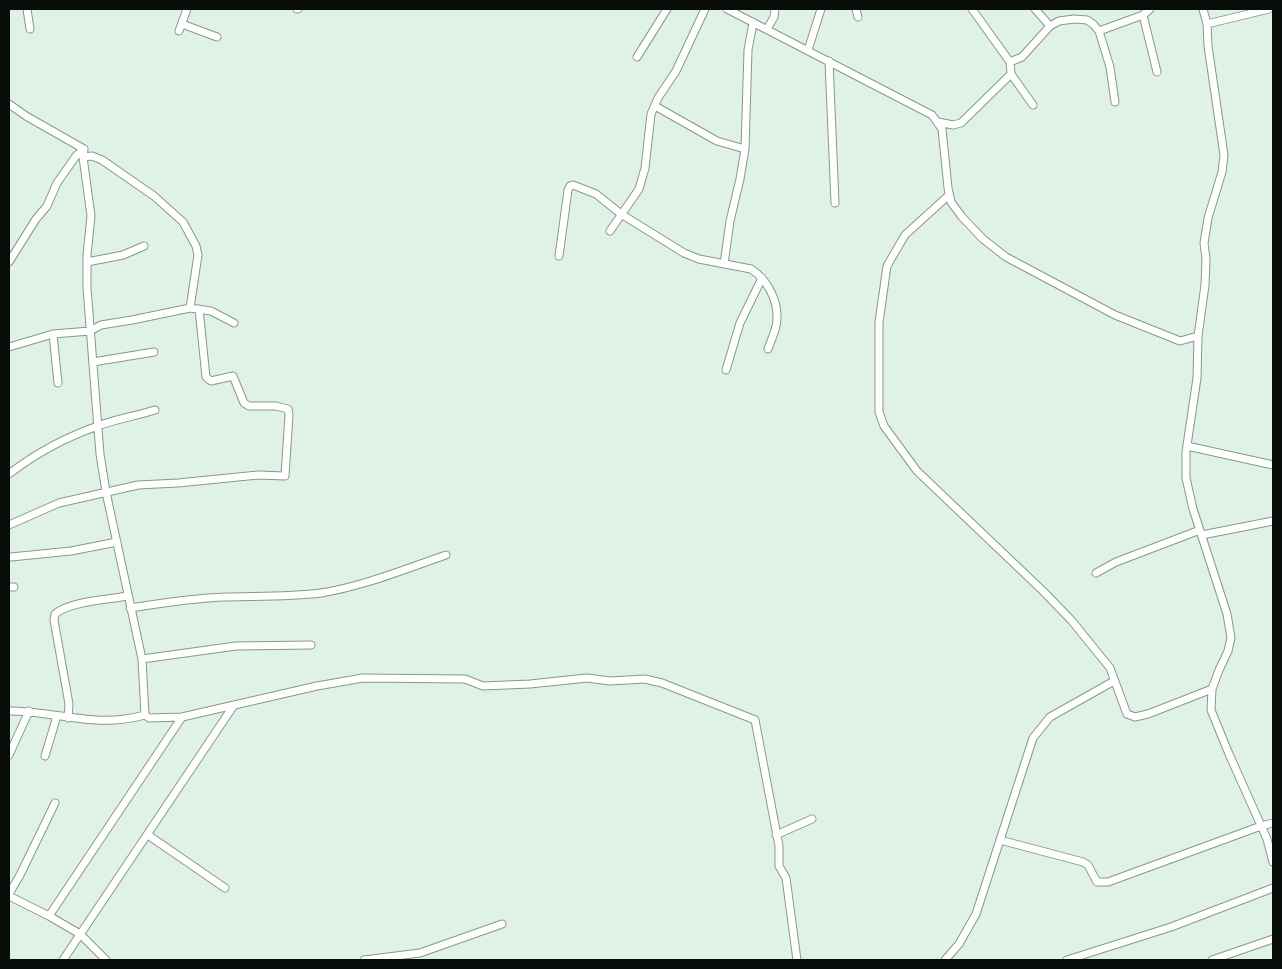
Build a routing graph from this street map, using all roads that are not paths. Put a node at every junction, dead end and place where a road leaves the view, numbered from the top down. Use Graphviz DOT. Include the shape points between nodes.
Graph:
graph roads {
  1 [pos="27,9"];
  2 [pos="187,9"];
  3 [pos="667,9"];
  4 [pos="705,9"];
  5 [pos="727,9"];
  6 [pos="776,9"];
  7 [pos="821,9"];
  8 [pos="856,9"];
  9 [pos="972,9"];
  10 [pos="1034,9"];
  11 [pos="1150,9"];
  12 [pos="1203,9"];
  13 [pos="1272,10"];
  14 [pos="1143,15"];
  15 [pos="858,17"];
  16 [pos="753,23"];
  17 [pos="1207,24"];
  18 [pos="1050,26"];
  19 [pos="30,29"];
  20 [pos="767,29"];
  21 [pos="1099,31"];
  22 [pos="217,38"];
  23 [pos="808,50"];
  24 [pos="637,57"];
  25 [pos="829,61"];
  26 [pos="1010,62"];
  27 [pos="1157,72"];
  28 [pos="1011,74"];
  29 [pos="1115,102"];
  30 [pos="9,104"];
  31 [pos="1032,105"];
  32 [pos="655,106"];
  33 [pos="938,122"];
  34 [pos="84,149"];
  35 [pos="745,149"];
  36 [pos="83,157"];
  37 [pos="949,194"];
  38 [pos="835,203"];
  39 [pos="621,214"];
  40 [pos="610,231"];
  41 [pos="144,246"];
  42 [pos="559,256"];
  43 [pos="9,262"];
  44 [pos="87,262"];
  45 [pos="724,264"];
  46 [pos="762,278"];
  47 [pos="190,308"];
  48 [pos="199,309"];
  49 [pos="234,323"];
  50 [pos="90,331"];
  51 [pos="53,334"];
  52 [pos="1198,336"];
  53 [pos="9,347"];
  54 [pos="768,349"];
  55 [pos="154,352"];
  56 [pos="93,362"];
  57 [pos="726,370"];
  58 [pos="58,383"];
  59 [pos="155,410"];
  60 [pos="98,426"];
  61 [pos="1187,446"];
  62 [pos="1273,465"];
  63 [pos="9,474"];
  64 [pos="106,492"];
  65 [pos="1273,521"];
  66 [pos="9,525"];
  67 [pos="1201,532"];
  68 [pos="117,542"];
  69 [pos="446,555"];
  70 [pos="11,557"];
  71 [pos="1096,573"];
  72 [pos="127,596"];
  73 [pos="130,608"];
  74 [pos="311,645"];
  75 [pos="142,659"];
  76 [pos="1114,681"];
  77 [pos="1212,689"];
  78 [pos="234,705"];
  79 [pos="9,711"];
  80 [pos="29,711"];
  81 [pos="145,715"];
  82 [pos="57,716"];
  83 [pos="182,717"];
  84 [pos="68,718"];
  85 [pos="9,755"];
  86 [pos="45,756"];
  87 [pos="55,803"];
  88 [pos="812,819"];
  89 [pos="1273,823"];
  90 [pos="1261,826"];
  91 [pos="776,834"];
  92 [pos="148,835"];
  93 [pos="1000,840"];
  94 [pos="1273,862"];
  95 [pos="225,888"];
  96 [pos="1273,888"];
  97 [pos="9,895"];
  98 [pos="49,916"];
  99 [pos="502,924"];
  100 [pos="80,934"];
  101 [pos="1273,939"];
  102 [pos="63,960"];
  103 [pos="106,960"];
  104 [pos="364,960"];
  105 [pos="798,960"];
  106 [pos="945,960"];
  107 [pos="1067,960"];
  108 [pos="1212,960"];
  1 -- 19 [label="street"];
  2 -- 22 [label="street" via="180,28"];
  3 -- 24 [label="street"];
  4 -- 32 [label="street" via="676,71"];
  5 -- 16 [label="street"];
  6 -- 20 [label="street"];
  7 -- 23 [label="street"];
  8 -- 15 [label="street"];
  9 -- 26 [label="street"];
  10 -- 18 [label="street"];
  11 -- 14 [label="street"];
  12 -- 17 [label="street"];
  13 -- 17 [label="street"];
  14 -- 21 [label="street"];
  14 -- 27 [label="street"];
  16 -- 20 [label="street"];
  16 -- 35 [label="street" via="748,50"];
  17 -- 52 [label="street" via="1224,155 1204,243 1205,285"];
  18 -- 21 [label="street" via="1059,21 1087,20"];
  18 -- 26 [label="street" via="1022,57"];
  20 -- 23 [label="street"];
  21 -- 29 [label="street" via="1110,66"];
  23 -- 25 [label="street"];
  25 -- 33 [label="street" via="932,115"];
  25 -- 38 [label="street"];
  26 -- 28 [label="street"];
  28 -- 31 [label="street"];
  28 -- 33 [label="street" via="961,123"];
  30 -- 34 [label="street"];
  32 -- 35 [label="street" via="717,140"];
  32 -- 39 [label="street" via="648,127 642,179"];
  33 -- 37 [label="street" via="943,136"];
  34 -- 36 [label="street"];
  34 -- 43 [label="street" via="57,183 47,206"];
  35 -- 45 [label="street"];
  36 -- 44 [label="street" via="91,216"];
  36 -- 47 [label="street" via="102,160 154,196 183,222 198,255"];
  37 -- 52 [label="street" via="962,217 1006,257 1115,315 1156,332 1180,341"];
  37 -- 76 [label="street" via="905,235 887,266 879,322 879,412 884,426 917,471 1072,621 1106,662"];
  39 -- 40 [label="street"];
  39 -- 42 [label="street" via="596,194 573,184 570,186"];
  39 -- 45 [label="street" via="684,253"];
  41 -- 44 [label="street" via="123,255"];
  44 -- 50 [label="street"];
  45 -- 46 [label="street" via="751,269"];
  46 -- 54 [label="street" via="774,298 778,319"];
  46 -- 57 [label="street" via="740,323"];
  47 -- 48 [label="street"];
  47 -- 50 [label="street" via="100,324"];
  48 -- 49 [label="street" via="211,311"];
  48 -- 64 [label="street" via="206,377 211,381 233,376 244,402 249,406 288,409 285,476 258,475 151,484"];
  50 -- 51 [label="street"];
  50 -- 56 [label="street"];
  51 -- 53 [label="street"];
  51 -- 58 [label="street"];
  52 -- 61 [label="street" via="1197,378"];
  55 -- 56 [label="street"];
  56 -- 60 [label="street"];
  59 -- 60 [label="street"];
  60 -- 63 [label="street" via="45,450"];
  60 -- 64 [label="street"];
  61 -- 62 [label="street"];
  61 -- 67 [label="street" via="1186,478"];
  64 -- 66 [label="street" via="59,503"];
  64 -- 68 [label="street"];
  65 -- 67 [label="street"];
  67 -- 71 [label="street" via="1116,562"];
  67 -- 77 [label="street" via="1227,614 1231,638"];
  68 -- 70 [label="street"];
  68 -- 72 [label="street"];
  69 -- 73 [label="street" via="352,586 320,593 188,599"];
  72 -- 73 [label="street"];
  72 -- 84 [label="street" via="76,605 55,614 69,704"];
  73 -- 75 [label="street"];
  74 -- 75 [label="street" via="236,646"];
  75 -- 81 [label="street"];
  76 -- 77 [label="street" via="1127,714 1135,717"];
  76 -- 93 [label="street" via="1050,717 1040,727 1033,738"];
  77 -- 90 [label="street" via="1211,710"];
  78 -- 83 [label="street"];
  78 -- 91 [label="street" via="362,678 465,679 483,686 587,678 610,682 645,679 662,683 755,720"];
  78 -- 92 [label="street"];
  79 -- 80 [label="street"];
  80 -- 82 [label="street"];
  80 -- 85 [label="street"];
  81 -- 83 [label="street" via="148,718"];
  81 -- 84 [label="street" via="111,721"];
  82 -- 84 [label="street"];
  82 -- 86 [label="street"];
  83 -- 98 [label="street"];
  87 -- 97 [label="street"];
  88 -- 91 [label="street"];
  89 -- 90 [label="street"];
  90 -- 93 [label="street" via="1108,882 1097,882 1083,862"];
  90 -- 94 [label="street"];
  91 -- 105 [label="street" via="779,866 786,878"];
  92 -- 95 [label="street"];
  92 -- 100 [label="street"];
  93 -- 106 [label="street" via="976,914 959,944"];
  96 -- 107 [label="street" via="1171,927"];
  97 -- 98 [label="street"];
  98 -- 100 [label="street"];
  99 -- 104 [label="street" via="420,953"];
  100 -- 102 [label="street"];
  100 -- 103 [label="street"];
  101 -- 108 [label="street"];
}
